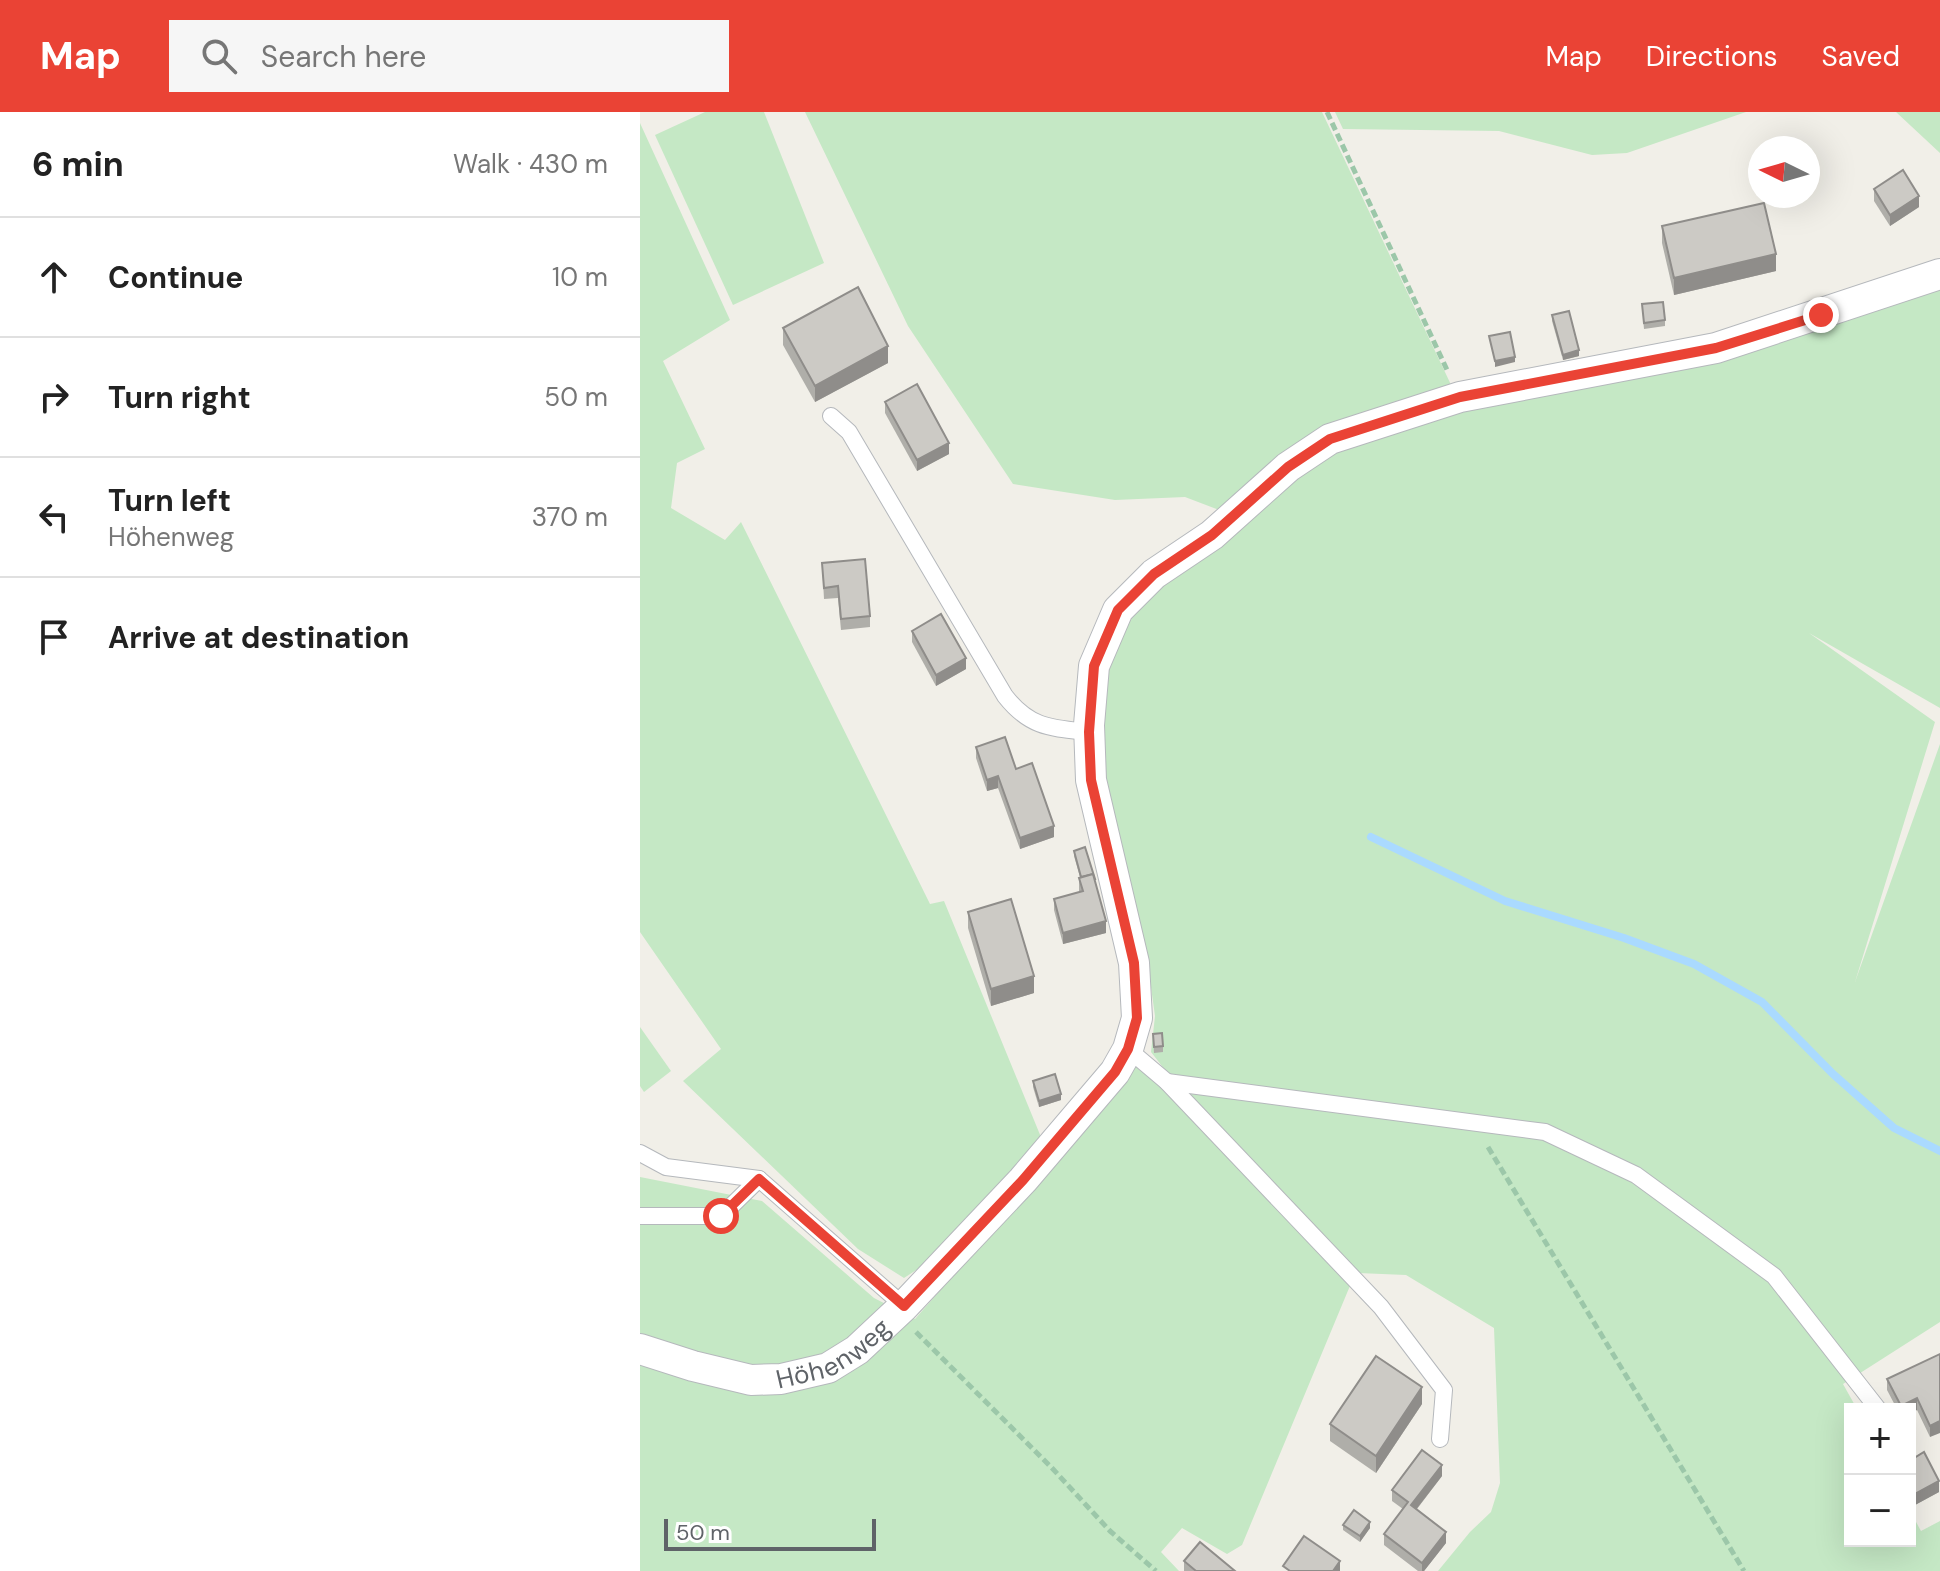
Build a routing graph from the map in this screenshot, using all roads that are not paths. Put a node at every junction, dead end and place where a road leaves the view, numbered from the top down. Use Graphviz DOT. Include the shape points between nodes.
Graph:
graph roads {
  1 [pos="1940,274"];
  2 [pos="831,416"];
  3 [pos="1089,732"];
  4 [pos="1128,1049"];
  5 [pos="1167,1082"];
  6 [pos="640,1153"];
  7 [pos="759,1179"];
  8 [pos="640,1216"];
  9 [pos="900,1310"];
  10 [pos="640,1349"];
  11 [pos="1873,1403"];
  12 [pos="1440,1439"];
  1 -- 3 [label="street, Höhenweg" via="1716,348 1460,397 1330,439 1288,467 1212,535 1154,574 1118,610 1094,666"];
  2 -- 3 [label="lane" via="849,432 1018,712 1054,728"];
  3 -- 4 [label="street, Höhenweg" via="1091,780 1134,963 1137,1018"];
  4 -- 5 [label="lane"];
  4 -- 9 [label="street, Höhenweg" via="1115,1072 1023,1180"];
  5 -- 11 [label="lane" via="1545,1132 1636,1175 1774,1276"];
  5 -- 12 [label="lane" via="1381,1307 1444,1390"];
  6 -- 7 [label="lane" via="666,1167"];
  7 -- 8 [label="lane" via="721,1216"];
  7 -- 9 [label="lane"];
  9 -- 10 [label="street, Höhenweg" via="857,1350 828,1368 781,1379 751,1380"];
}
